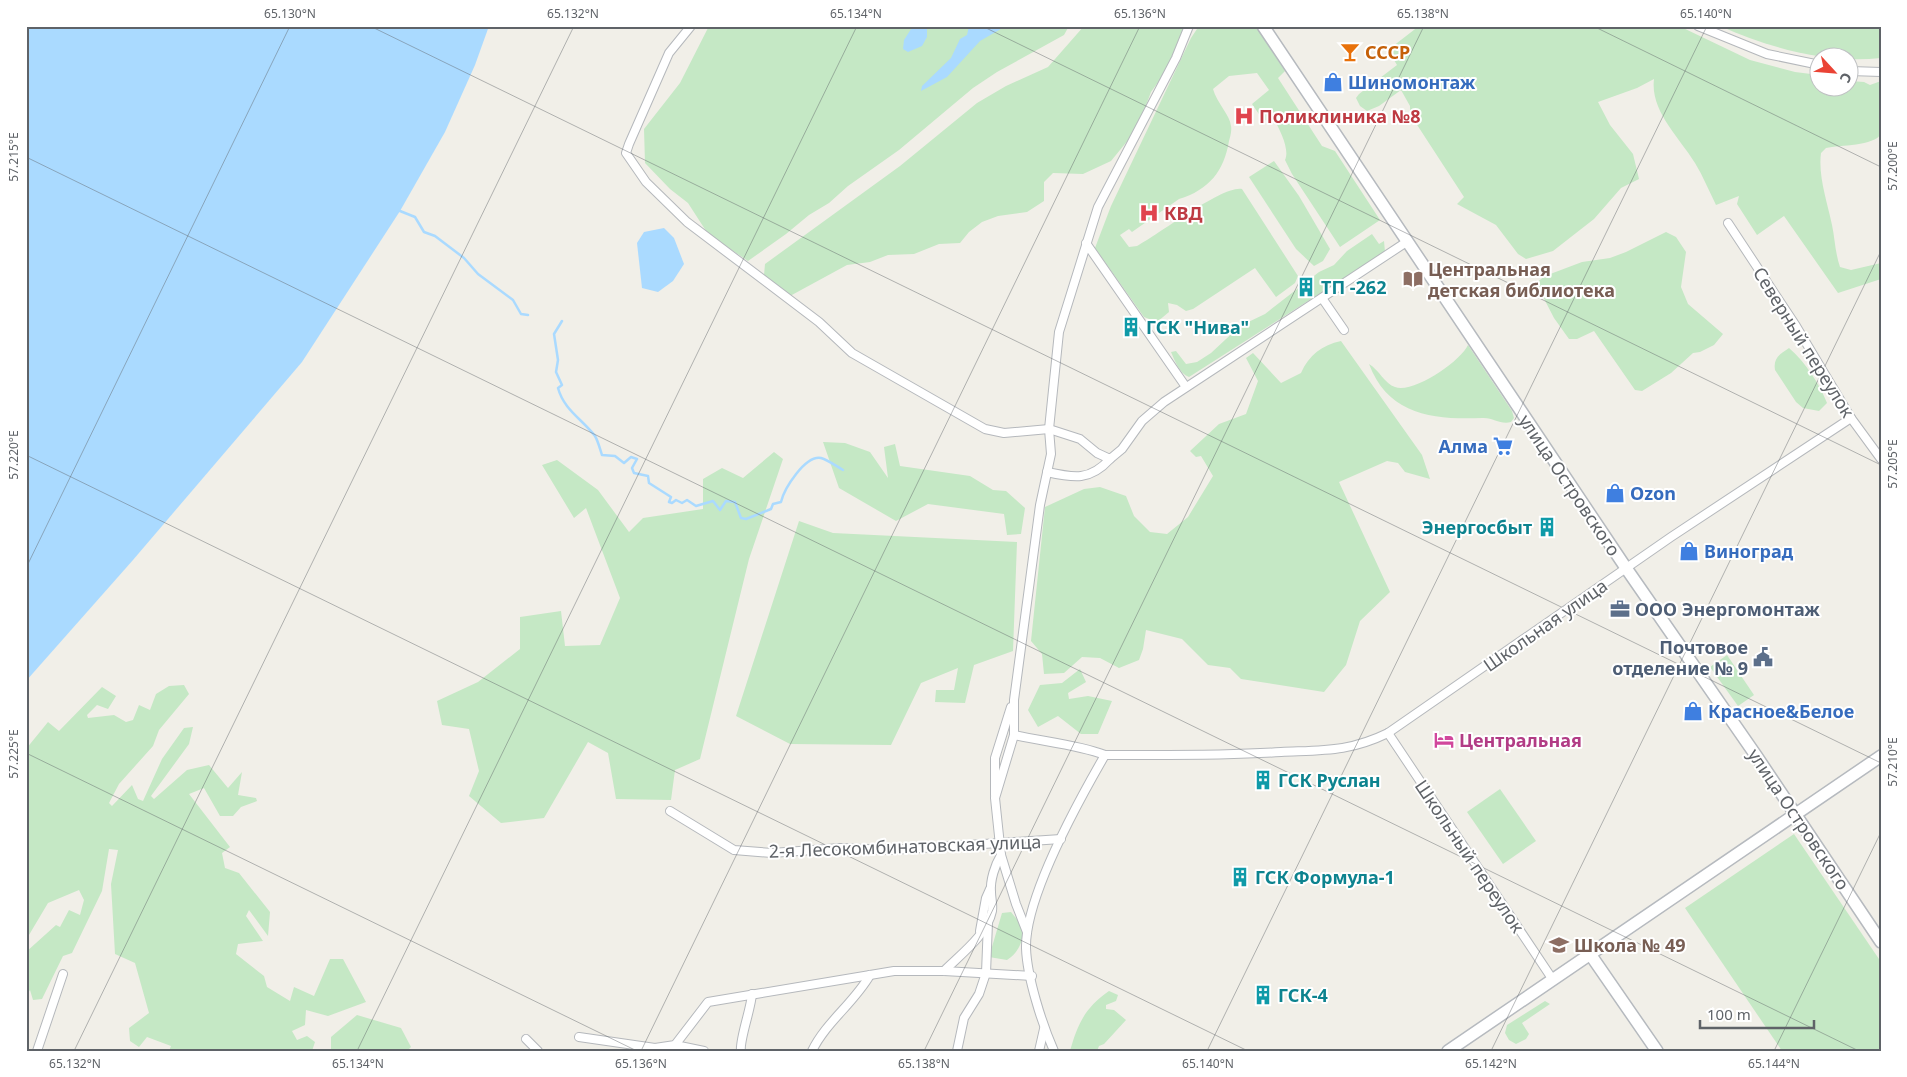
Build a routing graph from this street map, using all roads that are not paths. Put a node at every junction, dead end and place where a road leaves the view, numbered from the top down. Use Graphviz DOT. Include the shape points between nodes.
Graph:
graph roads {
  1 [pos="691,26"];
  2 [pos="1189,26"];
  3 [pos="1263,26"];
  4 [pos="1698,26"];
  5 [pos="1810,63"];
  6 [pos="1860,71"];
  7 [pos="1881,72"];
  8 [pos="1728,224"];
  9 [pos="1408,241"];
  10 [pos="1086,243"];
  11 [pos="1322,298"];
  12 [pos="1344,330"];
  13 [pos="1186,387"];
  14 [pos="1851,418"];
  15 [pos="1049,429"];
  16 [pos="1110,459"];
  17 [pos="1881,459"];
  18 [pos="1047,472"];
  19 [pos="1626,568"];
  20 [pos="1014,700"];
  21 [pos="1388,733"];
  22 [pos="1014,735"];
  23 [pos="1105,755"];
  24 [pos="1881,756"];
  25 [pos="995,798"];
  26 [pos="670,811"];
  27 [pos="1796,814"];
  28 [pos="1061,839"];
  29 [pos="998,842"];
  30 [pos="1001,855"];
  31 [pos="990,889"];
  32 [pos="988,922"];
  33 [pos="1027,932"];
  34 [pos="980,933"];
  35 [pos="1881,942"];
  36 [pos="1590,954"];
  37 [pos="944,971"];
  38 [pos="986,973"];
  39 [pos="63,974"];
  40 [pos="870,975"];
  41 [pos="1032,976"];
  42 [pos="1553,980"];
  43 [pos="752,994"];
  44 [pos="1044,1029"];
  45 [pos="579,1037"];
  46 [pos="526,1039"];
  47 [pos="675,1045"];
  48 [pos="37,1051"];
  49 [pos="538,1051"];
  50 [pos="704,1051"];
  51 [pos="742,1051"];
  52 [pos="812,1051"];
  53 [pos="957,1051"];
  54 [pos="1039,1051"];
  55 [pos="1054,1051"];
  56 [pos="1448,1051"];
  57 [pos="1656,1051"];
  1 -- 15 [label="street" via="669,53 626,153 646,182 687,222 819,322 852,353 985,429 1004,433"];
  2 -- 10 [label="street" via="1176,58 1098,207"];
  3 -- 9 [label="main road, улица Островского"];
  4 -- 5 [label="street" via="1767,54"];
  6 -- 7 [label="street"];
  8 -- 14 [label="street, Северный переулок" via="1796,326"];
  9 -- 11 [label="street"];
  9 -- 19 [label="main road, улица Островского"];
  10 -- 13 [label="street"];
  10 -- 15 [label="street" via="1059,332"];
  11 -- 12 [label="street"];
  11 -- 13 [label="street"];
  13 -- 16 [label="street" via="1142,421 1122,449"];
  14 -- 17 [label="street, Северный переулок"];
  14 -- 19 [label="street, Школьная улица"];
  15 -- 16 [label="street" via="1075,437"];
  15 -- 18 [label="street" via="1051,454"];
  16 -- 18 [label="street" via="1087,476 1074,478"];
  18 -- 20 [label="street"];
  19 -- 21 [label="street, Школьная улица"];
  19 -- 27 [label="main road, улица Островского"];
  20 -- 22 [label="street"];
  20 -- 25 [label="street" via="995,758"];
  21 -- 23 [label="street, Школьная улица" via="1367,744 1343,750"];
  21 -- 42 [label="street, Школьный переулок"];
  22 -- 23 [label="street, Школьная улица" via="1049,744 1083,747"];
  22 -- 25 [label="street"];
  23 -- 28 [label="street"];
  24 -- 27 [label="main road"];
  25 -- 29 [label="street"];
  26 -- 29 [label="street, 2-я Лесокомбинатовская улица" via="734,850 772,853 840,848 891,850"];
  27 -- 35 [label="main road, улица Островского"];
  27 -- 36 [label="main road"];
  28 -- 29 [label="street, 2-я Лесокомбинатовская улица"];
  28 -- 33 [label="street" via="1039,890"];
  29 -- 30 [label="street"];
  30 -- 31 [label="street"];
  30 -- 33 [label="street"];
  31 -- 32 [label="street" via="992,909"];
  31 -- 34 [label="street"];
  32 -- 34 [label="street"];
  32 -- 38 [label="street"];
  33 -- 41 [label="street" via="1026,949"];
  34 -- 37 [label="street"];
  36 -- 42 [label="main road"];
  36 -- 57 [label="main road"];
  37 -- 38 [label="street"];
  37 -- 40 [label="street" via="894,971"];
  38 -- 41 [label="street"];
  38 -- 53 [label="street" via="979,994 964,1018"];
  39 -- 48 [label="street"];
  40 -- 43 [label="street"];
  40 -- 52 [label="street"];
  41 -- 44 [label="street"];
  42 -- 56 [label="main road"];
  43 -- 47 [label="street" via="708,1002"];
  43 -- 51 [label="street" via="740,1045"];
  44 -- 54 [label="street"];
  44 -- 55 [label="street"];
  45 -- 47 [label="street" via="654,1048"];
  46 -- 49 [label="street"];
  47 -- 50 [label="street"];
}
